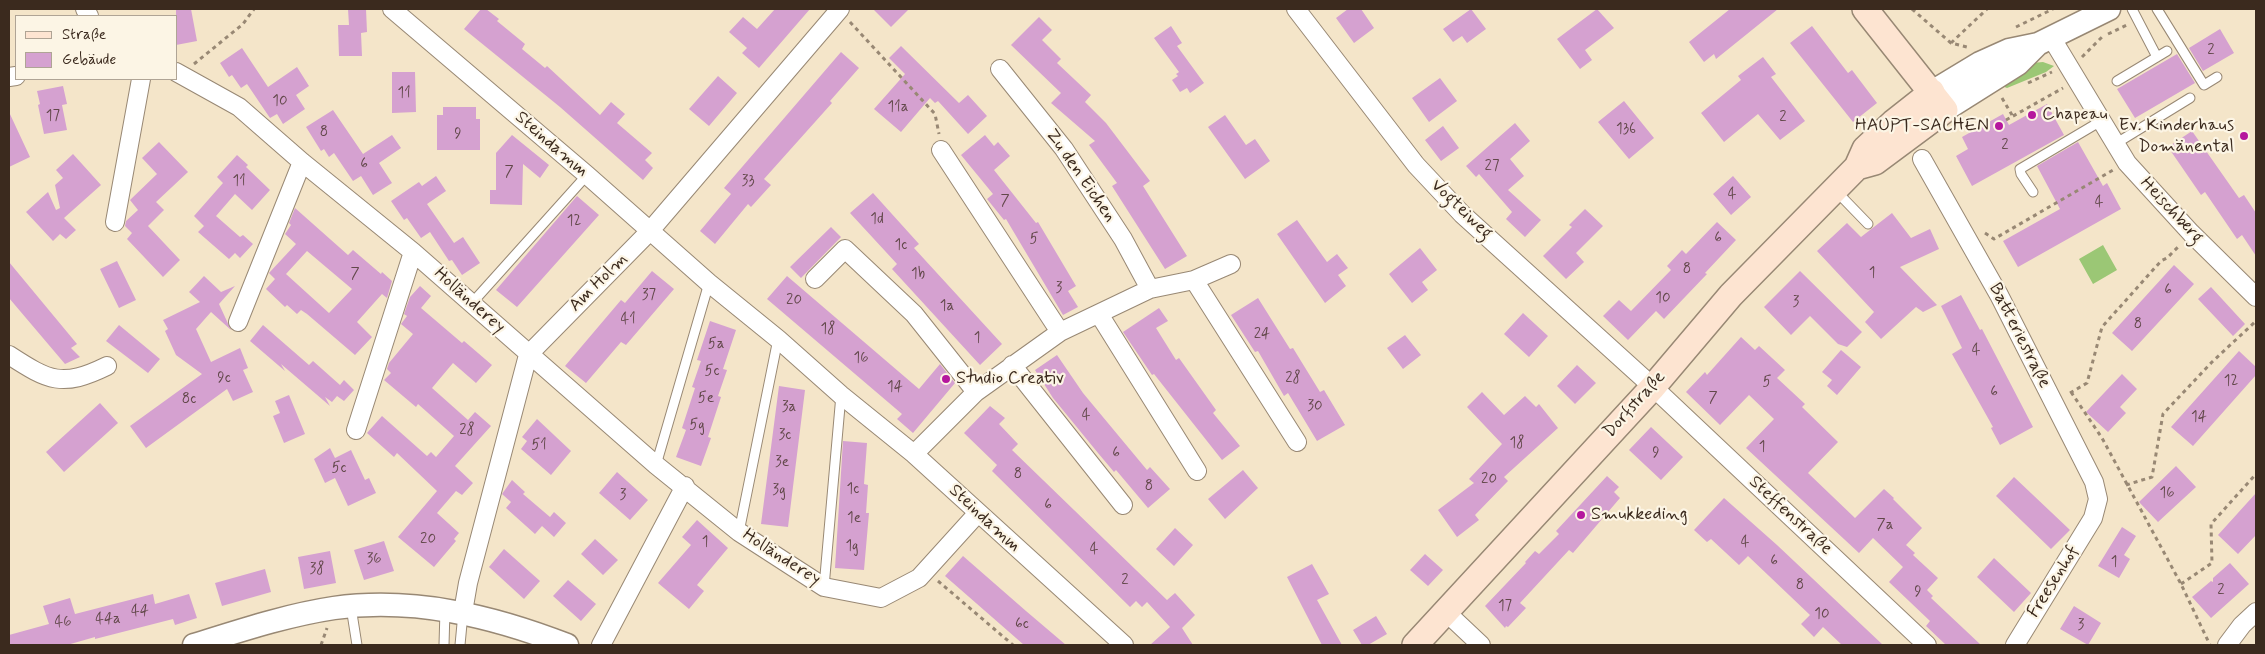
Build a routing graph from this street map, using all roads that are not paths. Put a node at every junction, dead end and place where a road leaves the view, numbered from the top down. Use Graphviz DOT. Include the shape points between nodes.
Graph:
graph roads {
  1 [pos="392,9"];
  2 [pos="840,9"];
  3 [pos="1296,9"];
  4 [pos="1865,9"];
  5 [pos="2109,9"];
  6 [pos="2132,9"];
  7 [pos="2158,9"];
  8 [pos="2087,14"];
  9 [pos="2045,41"];
  10 [pos="2167,51"];
  11 [pos="2157,57"];
  12 [pos="1000,69"];
  13 [pos="179,73"];
  14 [pos="2218,77"];
  15 [pos="141,80"];
  16 [pos="2117,81"];
  17 [pos="2190,98"];
  18 [pos="1939,101"];
  19 [pos="2101,121"];
  20 [pos="2114,144"];
  21 [pos="941,150"];
  22 [pos="1922,158"];
  23 [pos="302,162"];
  24 [pos="587,175"];
  25 [pos="1834,189"];
  26 [pos="2033,192"];
  27 [pos="115,222"];
  28 [pos="1868,224"];
  29 [pos="649,232"];
  30 [pos="413,252"];
  31 [pos="1231,264"];
  32 [pos="815,279"];
  33 [pos="1194,280"];
  34 [pos="709,283"];
  35 [pos="1150,289"];
  36 [pos="2256,297"];
  37 [pos="472,303"];
  38 [pos="1099,314"];
  39 [pos="238,322"];
  40 [pos="1060,332"];
  41 [pos="778,339"];
  42 [pos="528,354"];
  43 [pos="9,355"];
  44 [pos="1012,365"];
  45 [pos="107,366"];
  46 [pos="1653,387"];
  47 [pos="976,392"];
  48 [pos="841,396"];
  49 [pos="356,430"];
  50 [pos="1297,442"];
  51 [pos="914,454"];
  52 [pos="656,465"];
  53 [pos="1197,471"];
  54 [pos="685,486"];
  55 [pos="1123,505"];
  56 [pos="977,514"];
  57 [pos="2093,518"];
  58 [pos="739,532"];
  59 [pos="824,587"];
  60 [pos="351,607"];
  61 [pos="454,611"];
  62 [pos="1446,612"];
  63 [pos="2256,612"];
  64 [pos="194,645"];
  65 [pos="357,645"];
  66 [pos="444,645"];
  67 [pos="460,645"];
  68 [pos="567,645"];
  69 [pos="602,645"];
  70 [pos="1124,645"];
  71 [pos="1415,645"];
  72 [pos="1481,645"];
  73 [pos="1927,645"];
  74 [pos="2015,645"];
  75 [pos="2227,645"];
  1 -- 24 [label="street, Steindamm"];
  2 -- 29 [label="street, Am Holm"];
  3 -- 46 [label="street, Vogteiweg" via="1416,166 1462,214"];
  4 -- 18 [label="main road"];
  5 -- 8 [label="street"];
  6 -- 11 [label="lane"];
  7 -- 14 [label="lane" via="2204,85"];
  8 -- 9 [label="street"];
  9 -- 18 [label="street" via="2009,50 1958,74"];
  9 -- 19 [label="street, Heischberg"];
  10 -- 11 [label="lane"];
  11 -- 16 [label="lane"];
  12 -- 35 [label="street, Zu den Eichen" via="1064,149 1124,238"];
  13 -- 23 [label="street, Holländerey" via="239,107"];
  15 -- 27 [label="street"];
  17 -- 20 [label="lane"];
  18 -- 25 [label="main road, Dorfstraße" via="1894,122 1865,149 1858,167"];
  19 -- 20 [label="street, Heischberg"];
  19 -- 26 [label="lane" via="2020,170"];
  20 -- 36 [label="street, Heischberg" via="2149,189"];
  21 -- 40 [label="street"];
  22 -- 57 [label="street, Batteriestraße" via="1999,295 2094,482 2098,500"];
  23 -- 30 [label="street, Holländerey"];
  23 -- 39 [label="street"];
  24 -- 29 [label="street, Steindamm"];
  24 -- 37 [label="lane"];
  25 -- 28 [label="lane"];
  25 -- 46 [label="main road, Dorfstraße" via="1731,295"];
  29 -- 34 [label="street, Steindamm"];
  29 -- 42 [label="street, Am Holm"];
  30 -- 37 [label="street, Holländerey"];
  30 -- 49 [label="street, Holländerey"];
  31 -- 33 [label="street"];
  32 -- 47 [label="street" via="845,249 914,314"];
  33 -- 35 [label="street"];
  33 -- 50 [label="street"];
  34 -- 41 [label="street, Steindamm"];
  34 -- 52 [label="lane"];
  35 -- 38 [label="street"];
  37 -- 42 [label="street, Holländerey"];
  38 -- 40 [label="street"];
  38 -- 53 [label="street"];
  40 -- 44 [label="street"];
  41 -- 48 [label="street, Steindamm"];
  41 -- 58 [label="lane"];
  42 -- 52 [label="street, Holländerey"];
  42 -- 61 [label="street" via="468,582"];
  43 -- 45 [label="street" via="33,371 62,380 86,376"];
  44 -- 47 [label="street"];
  44 -- 55 [label="street"];
  46 -- 62 [label="main road, Dorfstraße"];
  46 -- 73 [label="street, Steffenstraße"];
  47 -- 51 [label="street"];
  48 -- 51 [label="street, Steindamm"];
  48 -- 59 [label="lane"];
  51 -- 56 [label="street, Steindamm"];
  52 -- 54 [label="street, Holländerey"];
  54 -- 58 [label="street, Holländerey"];
  54 -- 69 [label="street"];
  56 -- 59 [label="street, Holländerey" via="919,578 881,598"];
  56 -- 70 [label="street, Steindamm"];
  57 -- 74 [label="street, Freesenhof"];
  58 -- 59 [label="street, Holländerey"];
  60 -- 61 [label="street" via="410,605"];
  60 -- 64 [label="street" via="289,618"];
  60 -- 65 [label="lane"];
  61 -- 66 [label="lane"];
  61 -- 67 [label="lane"];
  61 -- 68 [label="street" via="522,627"];
  62 -- 71 [label="main road, Dorfstraße"];
  62 -- 72 [label="street"];
  63 -- 75 [label="street"];
}
